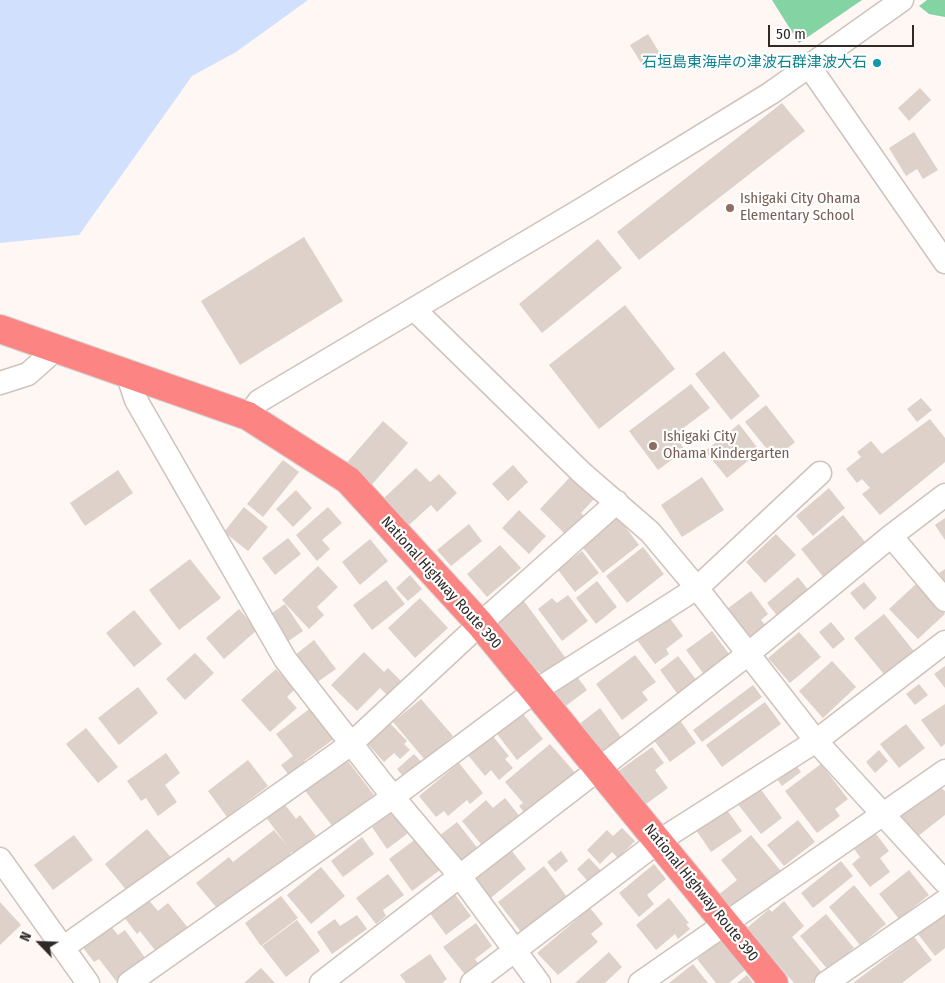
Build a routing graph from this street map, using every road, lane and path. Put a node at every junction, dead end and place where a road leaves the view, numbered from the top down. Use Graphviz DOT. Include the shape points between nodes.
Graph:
graph roads {
  1 [pos="902,0"];
  2 [pos="809,66"];
  3 [pos="945,262"];
  4 [pos="415,310"];
  5 [pos="0,329"];
  6 [pos="57,348"];
  7 [pos="127,374"];
  8 [pos="0,383"];
  9 [pos="248,416"];
  10 [pos="820,473"];
  11 [pos="945,495"];
  12 [pos="617,502"];
  13 [pos="891,536"];
  14 [pos="697,588"];
  15 [pos="945,600"];
  16 [pos="480,624"];
  17 [pos="945,642"];
  18 [pos="748,654"];
  19 [pos="535,691"];
  20 [pos="816,741"];
  21 [pos="351,744"];
  22 [pos="600,769"];
  23 [pos="945,771"];
  24 [pos="393,797"];
  25 [pos="883,814"];
  26 [pos="659,841"];
  27 [pos="0,859"];
  28 [pos="460,875"];
  29 [pos="945,882"];
  30 [pos="945,901"];
  31 [pos="725,923"];
  32 [pos="64,947"];
  33 [pos="514,949"];
  34 [pos="88,983"];
  35 [pos="129,983"];
  36 [pos="321,983"];
  37 [pos="472,983"];
  38 [pos="539,983"];
  39 [pos="640,983"];
  40 [pos="774,983"];
  41 [pos="826,983"];
  1 -- 2 [label="street"];
  2 -- 3 [label="street"];
  2 -- 4 [label="street" via="771,93"];
  4 -- 9 [label="street" via="259,401"];
  4 -- 12 [label="street" via="582,473"];
  5 -- 6 [label="highway, National Highway Route 390"];
  6 -- 7 [label="highway, National Highway Route 390"];
  6 -- 8 [label="street" via="28,374"];
  7 -- 9 [label="highway, National Highway Route 390"];
  7 -- 21 [label="street" via="136,400 285,659"];
  9 -- 16 [label="highway, National Highway Route 390" via="348,480"];
  10 -- 14 [label="street"];
  11 -- 13 [label="street"];
  12 -- 14 [label="street" via="650,532"];
  12 -- 16 [label="street"];
  13 -- 15 [label="street"];
  13 -- 18 [label="street"];
  14 -- 18 [label="street"];
  14 -- 19 [label="street"];
  16 -- 19 [label="highway, National Highway Route 390"];
  16 -- 21 [label="street"];
  17 -- 20 [label="street"];
  18 -- 20 [label="street"];
  18 -- 22 [label="street"];
  19 -- 22 [label="highway, National Highway Route 390"];
  19 -- 24 [label="street"];
  20 -- 25 [label="street"];
  20 -- 26 [label="street"];
  21 -- 24 [label="street"];
  21 -- 32 [label="street"];
  22 -- 26 [label="highway, National Highway Route 390"];
  22 -- 28 [label="street"];
  23 -- 25 [label="street"];
  24 -- 28 [label="street"];
  24 -- 35 [label="street"];
  25 -- 29 [label="street"];
  25 -- 31 [label="street"];
  26 -- 31 [label="highway, National Highway Route 390"];
  26 -- 33 [label="street"];
  27 -- 32 [label="street"];
  28 -- 33 [label="street"];
  28 -- 36 [label="street"];
  30 -- 41 [label="street"];
  31 -- 39 [label="street"];
  31 -- 40 [label="highway, National Highway Route 390"];
  32 -- 34 [label="street"];
  33 -- 37 [label="street"];
  33 -- 38 [label="street"];
}
